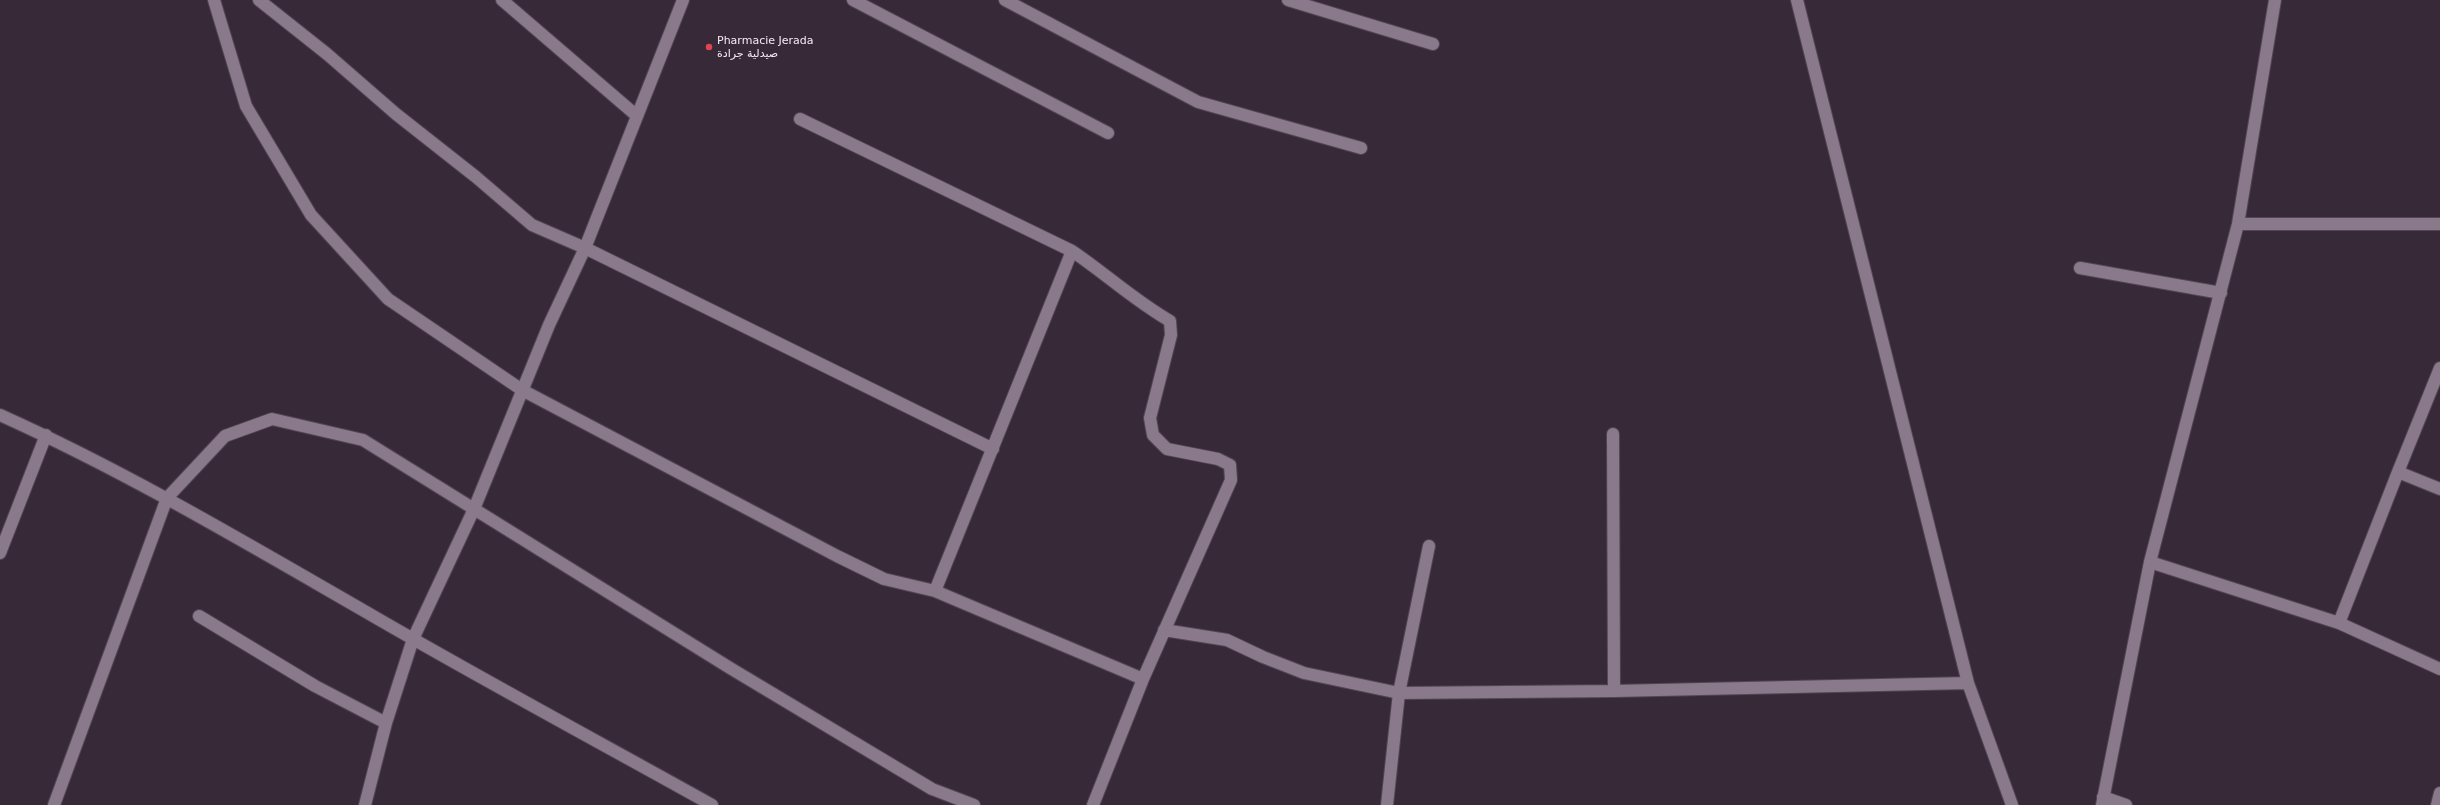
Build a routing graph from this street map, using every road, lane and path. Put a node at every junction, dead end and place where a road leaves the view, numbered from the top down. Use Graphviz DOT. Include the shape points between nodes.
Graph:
graph roads {
  1 [pos="214,0"];
  2 [pos="259,0"];
  3 [pos="502,0"];
  4 [pos="683,0"];
  5 [pos="852,0"];
  6 [pos="1005,0"];
  7 [pos="1288,0"];
  8 [pos="1797,0"];
  9 [pos="2275,0"];
  10 [pos="1433,44"];
  11 [pos="637,116"];
  12 [pos="800,120"];
  13 [pos="1108,133"];
  14 [pos="1361,148"];
  15 [pos="2238,224"];
  16 [pos="2440,224"];
  17 [pos="585,248"];
  18 [pos="1072,251"];
  19 [pos="2080,268"];
  20 [pos="2220,293"];
  21 [pos="2440,368"];
  22 [pos="522,390"];
  23 [pos="0,415"];
  24 [pos="1613,434"];
  25 [pos="46,435"];
  26 [pos="993,449"];
  27 [pos="2398,472"];
  28 [pos="2440,489"];
  29 [pos="167,498"];
  30 [pos="474,509"];
  31 [pos="1429,546"];
  32 [pos="0,553"];
  33 [pos="2150,562"];
  34 [pos="935,591"];
  35 [pos="199,616"];
  36 [pos="2339,623"];
  37 [pos="1164,630"];
  38 [pos="413,639"];
  39 [pos="2440,669"];
  40 [pos="1143,679"];
  41 [pos="1968,682"];
  42 [pos="1614,691"];
  43 [pos="1399,693"];
  44 [pos="386,724"];
  45 [pos="2440,793"];
  46 [pos="2102,801"];
  47 [pos="54,805"];
  48 [pos="366,805"];
  49 [pos="712,805"];
  50 [pos="974,805"];
  51 [pos="1093,805"];
  52 [pos="1387,805"];
  53 [pos="2012,805"];
  54 [pos="2126,805"];
  55 [pos="2437,805"];
  1 -- 22 [label="street" via="246,106 311,215 388,299"];
  2 -- 17 [label="street" via="532,225"];
  3 -- 11 [label="street"];
  4 -- 11 [label="street"];
  5 -- 13 [label="street"];
  6 -- 14 [label="street" via="1198,102"];
  7 -- 10 [label="street"];
  8 -- 41 [label="street"];
  9 -- 15 [label="street"];
  11 -- 17 [label="street"];
  12 -- 18 [label="street"];
  15 -- 16 [label="street"];
  15 -- 20 [label="street"];
  17 -- 22 [label="street"];
  17 -- 26 [label="street"];
  18 -- 26 [label="street"];
  18 -- 37 [label="street" via="1170,321 1171,335 1150,418 1153,435 1167,449 1218,459 1230,465 1231,480"];
  19 -- 20 [label="street"];
  20 -- 33 [label="street"];
  21 -- 27 [label="street"];
  22 -- 30 [label="street"];
  22 -- 34 [label="street" via="884,580"];
  23 -- 25 [label="street"];
  24 -- 42 [label="street"];
  25 -- 29 [label="street"];
  25 -- 32 [label="street"];
  26 -- 34 [label="street"];
  27 -- 28 [label="street"];
  27 -- 36 [label="street"];
  29 -- 30 [label="street" via="225,436 272,419 363,440"];
  29 -- 38 [label="street"];
  29 -- 47 [label="street"];
  30 -- 38 [label="street"];
  30 -- 50 [label="street" via="730,668 932,789"];
  31 -- 43 [label="street"];
  33 -- 36 [label="street"];
  33 -- 46 [label="street"];
  34 -- 40 [label="street"];
  35 -- 44 [label="street" via="315,686"];
  36 -- 39 [label="street"];
  37 -- 40 [label="street"];
  37 -- 43 [label="street" via="1227,640 1304,673"];
  38 -- 44 [label="street"];
  38 -- 49 [label="street"];
  40 -- 51 [label="street"];
  41 -- 42 [label="street"];
  41 -- 53 [label="street"];
  42 -- 43 [label="street"];
  43 -- 52 [label="street"];
  44 -- 48 [label="street"];
  45 -- 55 [label="street"];
  46 -- 54 [label="street"];
}
